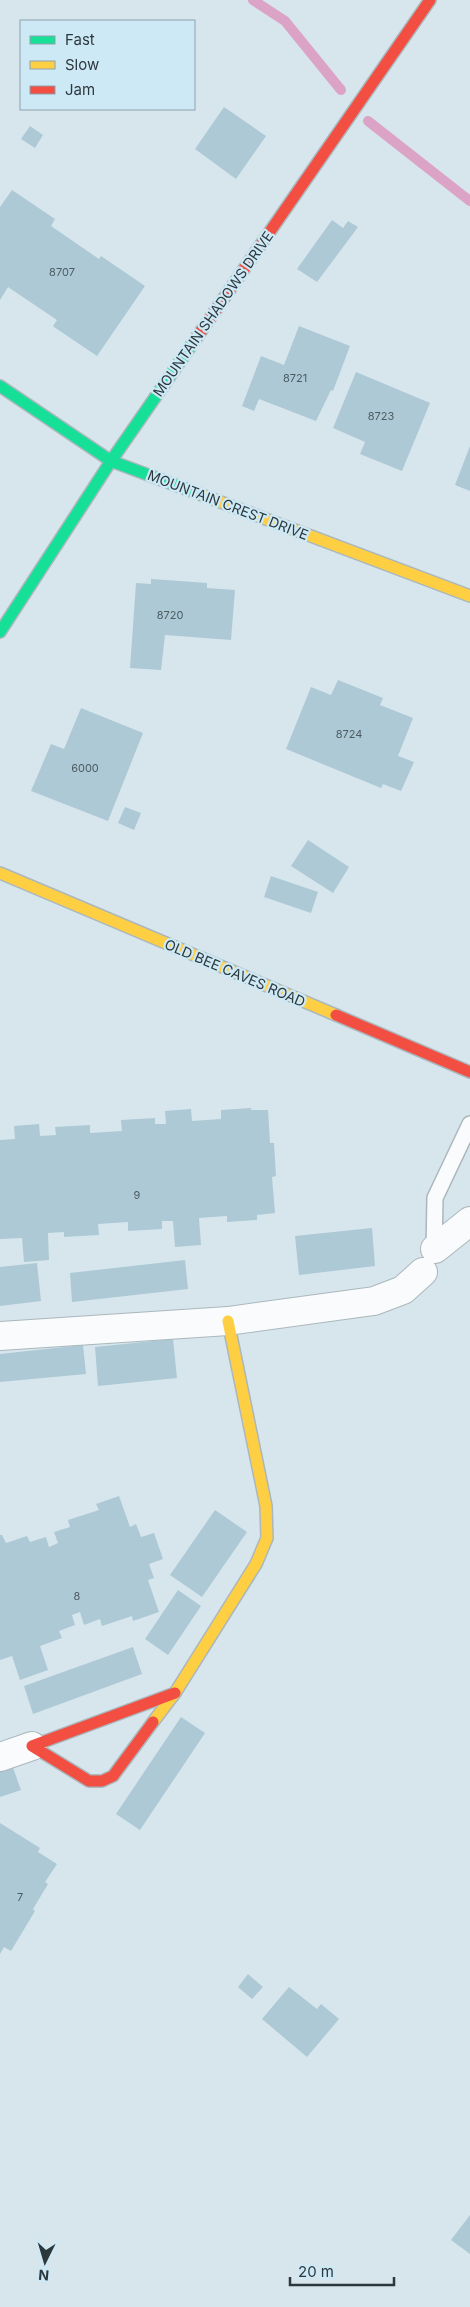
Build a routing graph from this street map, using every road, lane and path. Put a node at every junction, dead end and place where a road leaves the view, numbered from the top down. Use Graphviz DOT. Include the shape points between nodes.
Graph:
graph roads {
  1 [pos="430,0"];
  2 [pos="0,386"];
  3 [pos="111,461"];
  4 [pos="470,596"];
  5 [pos="0,632"];
  6 [pos="0,873"];
  7 [pos="470,1072"];
  8 [pos="470,1124"];
  9 [pos="470,1221"];
  10 [pos="429,1260"];
  11 [pos="228,1321"];
  12 [pos="0,1336"];
  13 [pos="175,1693"];
  14 [pos="32,1746"];
  15 [pos="0,1757"];
  1 -- 3 [label="street, MOUNTAIN SHADOWS DRIVE"];
  2 -- 3 [label="street, MOUNTAIN CREST DRIVE"];
  3 -- 4 [label="street, MOUNTAIN CREST DRIVE"];
  3 -- 5 [label="street, MOUNTAIN SHADOWS DRIVE"];
  6 -- 7 [label="street, OLD BEE CAVES ROAD"];
  8 -- 10 [label="lane" via="435,1198"];
  9 -- 10 [label="street"];
  10 -- 11 [label="street" via="403,1290 374,1301"];
  11 -- 12 [label="street"];
  11 -- 13 [label="street" via="266,1506 267,1538 256,1564"];
  13 -- 14 [label="street"];
  13 -- 14 [label="street" via="113,1776 102,1781 89,1781"];
  14 -- 15 [label="street"];
}
